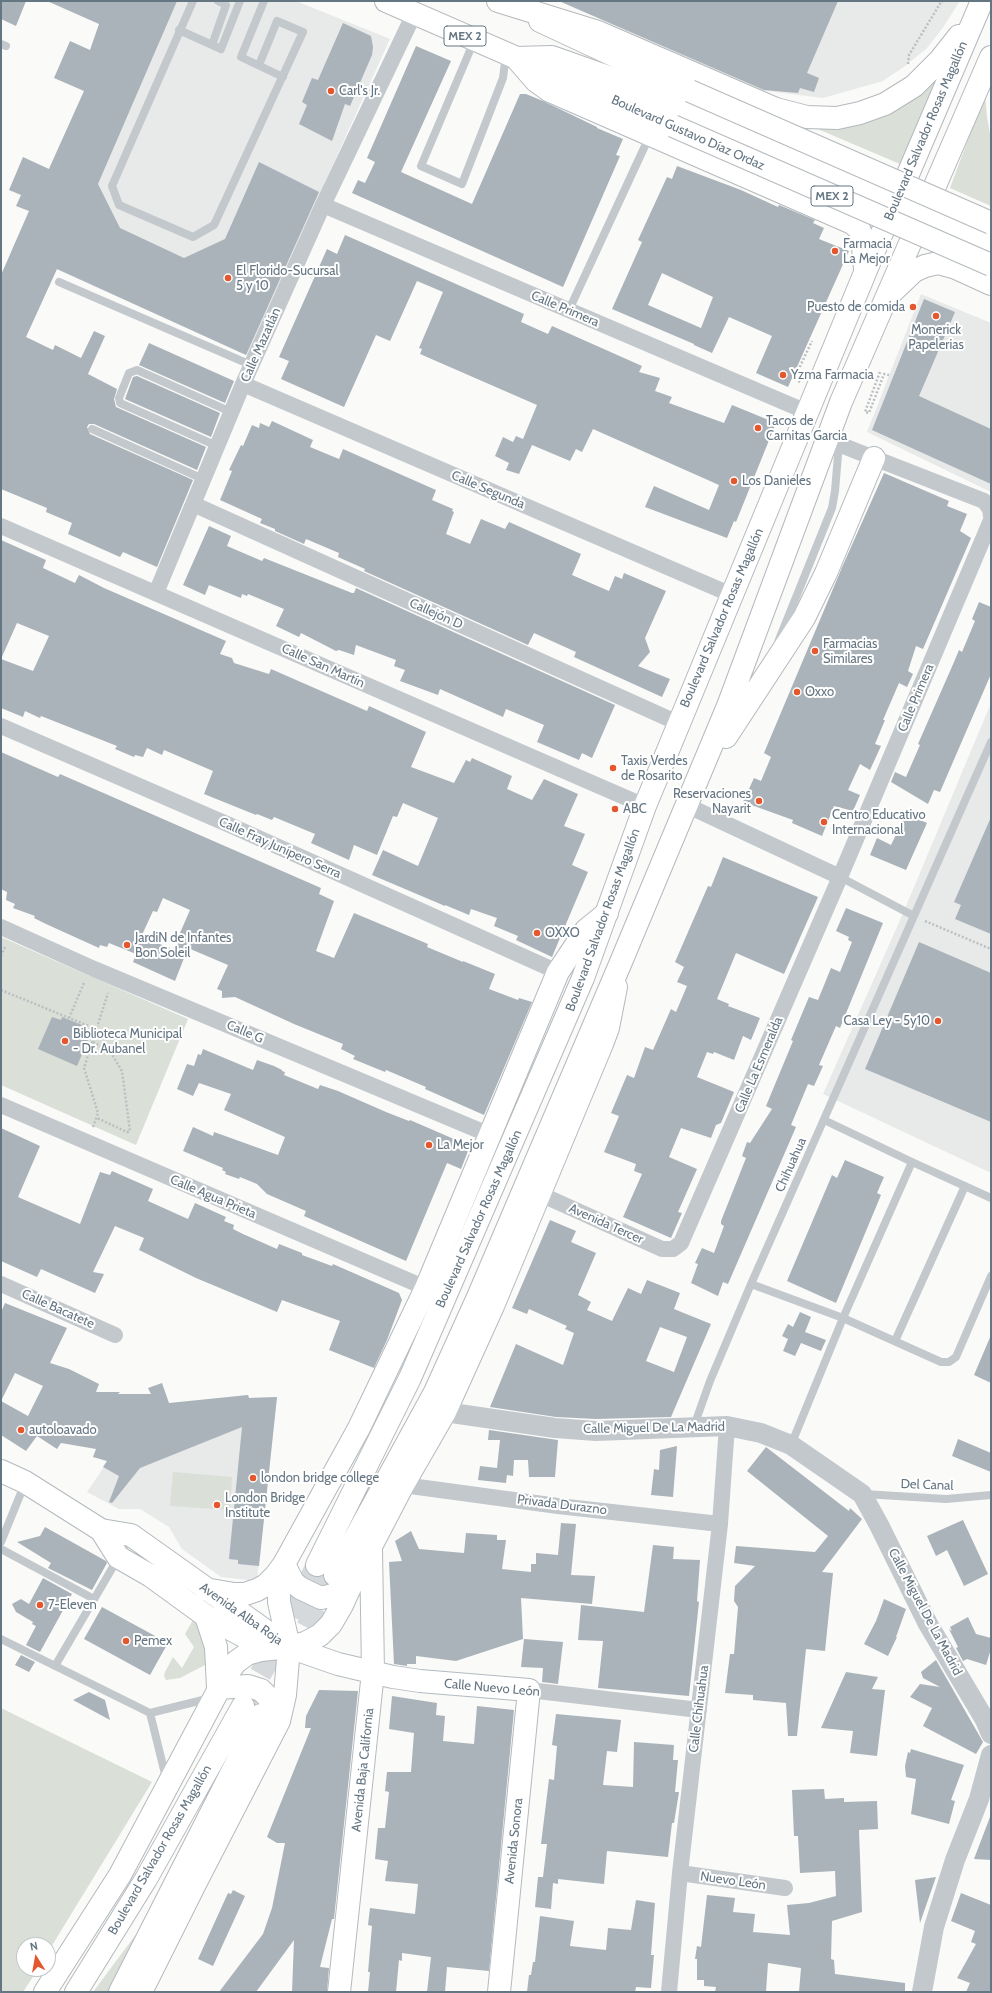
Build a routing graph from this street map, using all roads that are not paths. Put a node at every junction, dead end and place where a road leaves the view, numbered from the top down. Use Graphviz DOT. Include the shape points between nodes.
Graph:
graph roads {
  1 [pos="193,1"];
  2 [pos="218,1"];
  3 [pos="240,1"];
  4 [pos="264,1"];
  5 [pos="386,1"];
  6 [pos="497,1"];
  7 [pos="979,7"];
  8 [pos="414,14"];
  9 [pos="179,30"];
  10 [pos="474,40"];
  11 [pos="212,45"];
  12 [pos="511,56"];
  13 [pos="991,57"];
  14 [pos="259,64"];
  15 [pos="283,77"];
  16 [pos="650,134"];
  17 [pos="940,175"];
  18 [pos="897,200"];
  19 [pos="323,205"];
  20 [pos="923,213"];
  21 [pos="991,223"];
  22 [pos="879,238"];
  23 [pos="991,244"];
  24 [pos="991,265"];
  25 [pos="865,272"];
  26 [pos="59,282"];
  27 [pos="991,284"];
  28 [pos="887,298"];
  29 [pos="569,310"];
  30 [pos="251,366"];
  31 [pos="243,384"];
  32 [pos="231,412"];
  33 [pos="807,412"];
  34 [pos="92,429"];
  35 [pos="837,438"];
  36 [pos="217,446"];
  37 [pos="874,458"];
  38 [pos="203,479"];
  39 [pos="193,504"];
  40 [pos="991,518"];
  41 [pos="1,526"];
  42 [pos="156,593"];
  43 [pos="732,595"];
  44 [pos="759,687"];
  45 [pos="678,723"];
  46 [pos="1,726"];
  47 [pos="991,742"];
  48 [pos="690,795"];
  49 [pos="645,806"];
  50 [pos="840,877"];
  51 [pos="607,913"];
  52 [pos="914,916"];
  53 [pos="1,927"];
  54 [pos="621,962"];
  55 [pos="558,972"];
  56 [pos="1,1105"];
  57 [pos="824,1120"];
  58 [pos="490,1134"];
  59 [pos="912,1162"];
  60 [pos="965,1186"];
  61 [pos="540,1194"];
  62 [pos="991,1198"];
  63 [pos="673,1249"];
  64 [pos="991,1276"];
  65 [pos="1,1284"];
  66 [pos="751,1284"];
  67 [pos="426,1288"];
  68 [pos="843,1318"];
  69 [pos="115,1335"];
  70 [pos="895,1341"];
  71 [pos="445,1412"];
  72 [pos="694,1426"];
  73 [pos="727,1426"];
  74 [pos="791,1444"];
  75 [pos="1,1472"];
  76 [pos="25,1482"];
  77 [pos="403,1485"];
  78 [pos="862,1494"];
  79 [pos="991,1495"];
  80 [pos="720,1524"];
  81 [pos="101,1530"];
  82 [pos="131,1535"];
  83 [pos="1,1542"];
  84 [pos="371,1548"];
  85 [pos="1,1549"];
  86 [pos="118,1557"];
  87 [pos="284,1564"];
  88 [pos="335,1574"];
  89 [pos="205,1589"];
  90 [pos="94,1599"];
  91 [pos="206,1616"];
  92 [pos="1,1639"];
  93 [pos="289,1647"];
  94 [pos="55,1666"];
  95 [pos="373,1672"];
  96 [pos="529,1690"];
  97 [pos="216,1693"];
  98 [pos="698,1710"];
  99 [pos="150,1713"];
  100 [pos="261,1714"];
  101 [pos="991,1734"];
  102 [pos="991,1755"];
  103 [pos="168,1785"];
  104 [pos="680,1873"];
  105 [pos="785,1888"];
  106 [pos="45,1992"];
  107 [pos="76,1992"];
  108 [pos="120,1992"];
  109 [pos="141,1992"];
  110 [pos="338,1992"];
  111 [pos="499,1992"];
  112 [pos="669,1992"];
  113 [pos="922,1992"];
  1 -- 9 [label="lane"];
  2 -- 11 [label="lane" via="226,4"];
  3 -- 11 [label="lane" via="221,49"];
  4 -- 14 [label="lane" via="241,57"];
  5 -- 8 [label="main road, Boulevard Gustavo Díaz Ordaz / MEX 2"];
  6 -- 7 [label="main road" via="598,32 776,109 807,117 837,118 885,104 914,86 940,60"];
  6 -- 21 [label="main road, bridge" via="690,91"];
  7 -- 18 [label="main road, Boulevard Salvador Rosas Magallón"];
  8 -- 10 [label="main road, Boulevard Gustavo Díaz Ordaz / MEX 2"];
  8 -- 19 [label="street, Calle Mazatlán"];
  9 -- 11 [label="lane"];
  9 -- 15 [label="lane" via="112,186 119,205 192,238 214,225"];
  10 -- 12 [label="main road, Boulevard Gustavo Díaz Ordaz / MEX 2"];
  10 -- 12 [label="lane" via="421,166 462,184"];
  12 -- 16 [label="main road" via="550,91"];
  12 -- 18 [label="main road" via="552,57 637,87"];
  12 -- 24 [label="main road, Boulevard Gustavo Díaz Ordaz / MEX 2, bridge"];
  13 -- 17 [label="main road"];
  14 -- 15 [label="lane"];
  14 -- 15 [label="lane" via="277,21 303,32"];
  16 -- 25 [label="main road" via="852,223 862,236"];
  16 -- 29 [label="lane"];
  17 -- 18 [label="main road" via="923,197 915,202"];
  17 -- 20 [label="main road"];
  18 -- 22 [label="main road, Boulevard Salvador Rosas Magallón"];
  19 -- 29 [label="street, Calle Primera"];
  19 -- 30 [label="street, Calle Mazatlán"];
  20 -- 22 [label="main road" via="907,213 899,217"];
  20 -- 23 [label="main road"];
  20 -- 28 [label="main road"];
  22 -- 25 [label="main road, Boulevard Salvador Rosas Magallón"];
  25 -- 33 [label="main road, Boulevard Salvador Rosas Magallón"];
  26 -- 30 [label="lane"];
  27 -- 28 [label="main road" via="956,268 938,264 914,271"];
  28 -- 35 [label="main road" via="841,402"];
  29 -- 33 [label="street, Calle Primera"];
  30 -- 31 [label="street, Calle Mazatlán"];
  31 -- 32 [label="street, Calle Mazatlán"];
  31 -- 43 [label="street, Calle Segunda"];
  32 -- 36 [label="street, Calle Mazatlán"];
  32 -- 36 [label="lane" via="137,370 129,373 124,385 119,398 120,403"];
  33 -- 43 [label="main road, Boulevard Salvador Rosas Magallón"];
  34 -- 38 [label="lane"];
  35 -- 37 [label="street, Calle Primera"];
  35 -- 44 [label="lane" via="832,508"];
  35 -- 48 [label="main road"];
  36 -- 38 [label="street, Calle Mazatlán"];
  37 -- 40 [label="street, Calle Primera" via="984,501 990,509"];
  37 -- 44 [label="main road" via="826,573 804,618"];
  38 -- 39 [label="street, Calle Mazatlán"];
  39 -- 42 [label="street, Calle Mazatlán"];
  39 -- 45 [label="street, Callejón D"];
  40 -- 50 [label="street, Calle Primera"];
  41 -- 42 [label="street, Calle San Martín"];
  42 -- 49 [label="street, Calle San Martín"];
  43 -- 45 [label="main road, Boulevard Salvador Rosas Magallón"];
  44 -- 48 [label="main road"];
  45 -- 49 [label="main road, Boulevard Salvador Rosas Magallón"];
  46 -- 55 [label="street, Calle Fray Junípero Serra"];
  47 -- 52 [label="lane, Chihuahua"];
  48 -- 50 [label="street"];
  48 -- 54 [label="main road"];
  49 -- 51 [label="main road, Boulevard Salvador Rosas Magallón"];
  50 -- 52 [label="lane"];
  50 -- 63 [label="street, Calle La Esmeralda" via="681,1243"];
  51 -- 55 [label="main road" via="586,930"];
  51 -- 88 [label="main road, Boulevard Salvador Rosas Magallón" via="583,978 410,1378"];
  52 -- 57 [label="lane, Chihuahua"];
  53 -- 58 [label="street, Calle G" via="113,977"];
  54 -- 61 [label="main road" via="608,1028"];
  54 -- 88 [label="main road" via="435,1392"];
  55 -- 58 [label="main road"];
  56 -- 67 [label="street, Calle Agua Prieta"];
  57 -- 59 [label="lane"];
  57 -- 66 [label="lane, Chihuahua"];
  58 -- 67 [label="main road"];
  59 -- 60 [label="lane"];
  59 -- 68 [label="lane"];
  60 -- 62 [label="lane"];
  60 -- 70 [label="lane"];
  61 -- 63 [label="street, Avenida Tercer" via="662,1250"];
  61 -- 71 [label="main road"];
  64 -- 70 [label="lane" via="956,1357 949,1362 941,1362"];
  65 -- 69 [label="street, Calle Bacatete"];
  66 -- 68 [label="lane"];
  66 -- 72 [label="lane, Chihuahua"];
  67 -- 87 [label="main road" via="359,1428"];
  68 -- 70 [label="lane"];
  68 -- 74 [label="lane"];
  71 -- 72 [label="street, Calle Miguel De La Madrid" via="556,1428 596,1431"];
  71 -- 77 [label="main road"];
  72 -- 73 [label="street, Calle Miguel De La Madrid"];
  73 -- 74 [label="street, Calle Miguel De La Madrid" via="761,1433"];
  73 -- 80 [label="street, Calle Chihuahua"];
  74 -- 78 [label="street, Calle Miguel De La Madrid"];
  75 -- 76 [label="main road, Avenida Alba Roja"];
  76 -- 81 [label="main road, Avenida Alba Roja"];
  76 -- 83 [label="lane"];
  77 -- 80 [label="street, Privada Durazno"];
  77 -- 84 [label="main road"];
  78 -- 79 [label="lane, Del Canal" via="946,1499"];
  78 -- 101 [label="street, Calle Miguel De La Madrid" via="928,1624"];
  80 -- 98 [label="street, Calle Chihuahua"];
  81 -- 82 [label="main road, Avenida Alba Roja"];
  81 -- 86 [label="main road, Avenida Alba Roja"];
  82 -- 86 [label="lane"];
  82 -- 89 [label="main road, Avenida Alba Roja"];
  84 -- 88 [label="main road"];
  84 -- 95 [label="main road, Avenida Baja California"];
  85 -- 90 [label="lane"];
  86 -- 90 [label="lane"];
  86 -- 91 [label="main road, Avenida Alba Roja" via="151,1576"];
  87 -- 88 [label="main road" via="293,1582 321,1598 333,1595"];
  87 -- 89 [label="main road" via="266,1585 251,1592 234,1594"];
  87 -- 93 [label="main road" via="278,1592"];
  88 -- 93 [label="main road" via="342,1605 320,1635 305,1643"];
  89 -- 93 [label="main road, Avenida Alba Roja"];
  90 -- 94 [label="lane"];
  91 -- 93 [label="main road, Avenida Alba Roja" via="247,1638"];
  91 -- 97 [label="main road" via="216,1647"];
  92 -- 94 [label="lane"];
  93 -- 95 [label="main road, Calle Nuevo León" via="320,1659"];
  93 -- 97 [label="main road" via="247,1654 236,1662"];
  93 -- 100 [label="main road" via="285,1695"];
  94 -- 99 [label="lane"];
  95 -- 96 [label="main road, Calle Nuevo León" via="420,1681"];
  95 -- 110 [label="main road, Avenida Baja California"];
  96 -- 98 [label="street, Calle Nuevo León"];
  96 -- 111 [label="main road, Avenida Sonora"];
  97 -- 99 [label="lane"];
  97 -- 100 [label="main road" via="248,1686 261,1690 270,1698 276,1710"];
  97 -- 103 [label="main road"];
  98 -- 104 [label="street, Calle Chihuahua"];
  99 -- 103 [label="lane"];
  100 -- 107 [label="main road, Boulevard Salvador Rosas Magallón" via="146,1879"];
  100 -- 108 [label="main road, Boulevard Salvador Rosas Magallón"];
  100 -- 109 [label="main road" via="194,1884"];
  102 -- 113 [label="street" via="979,1798 955,1860 934,1928"];
  103 -- 106 [label="main road" via="120,1875"];
  104 -- 105 [label="street, Nuevo León"];
  104 -- 112 [label="street, Calle Chihuahua"];
}
